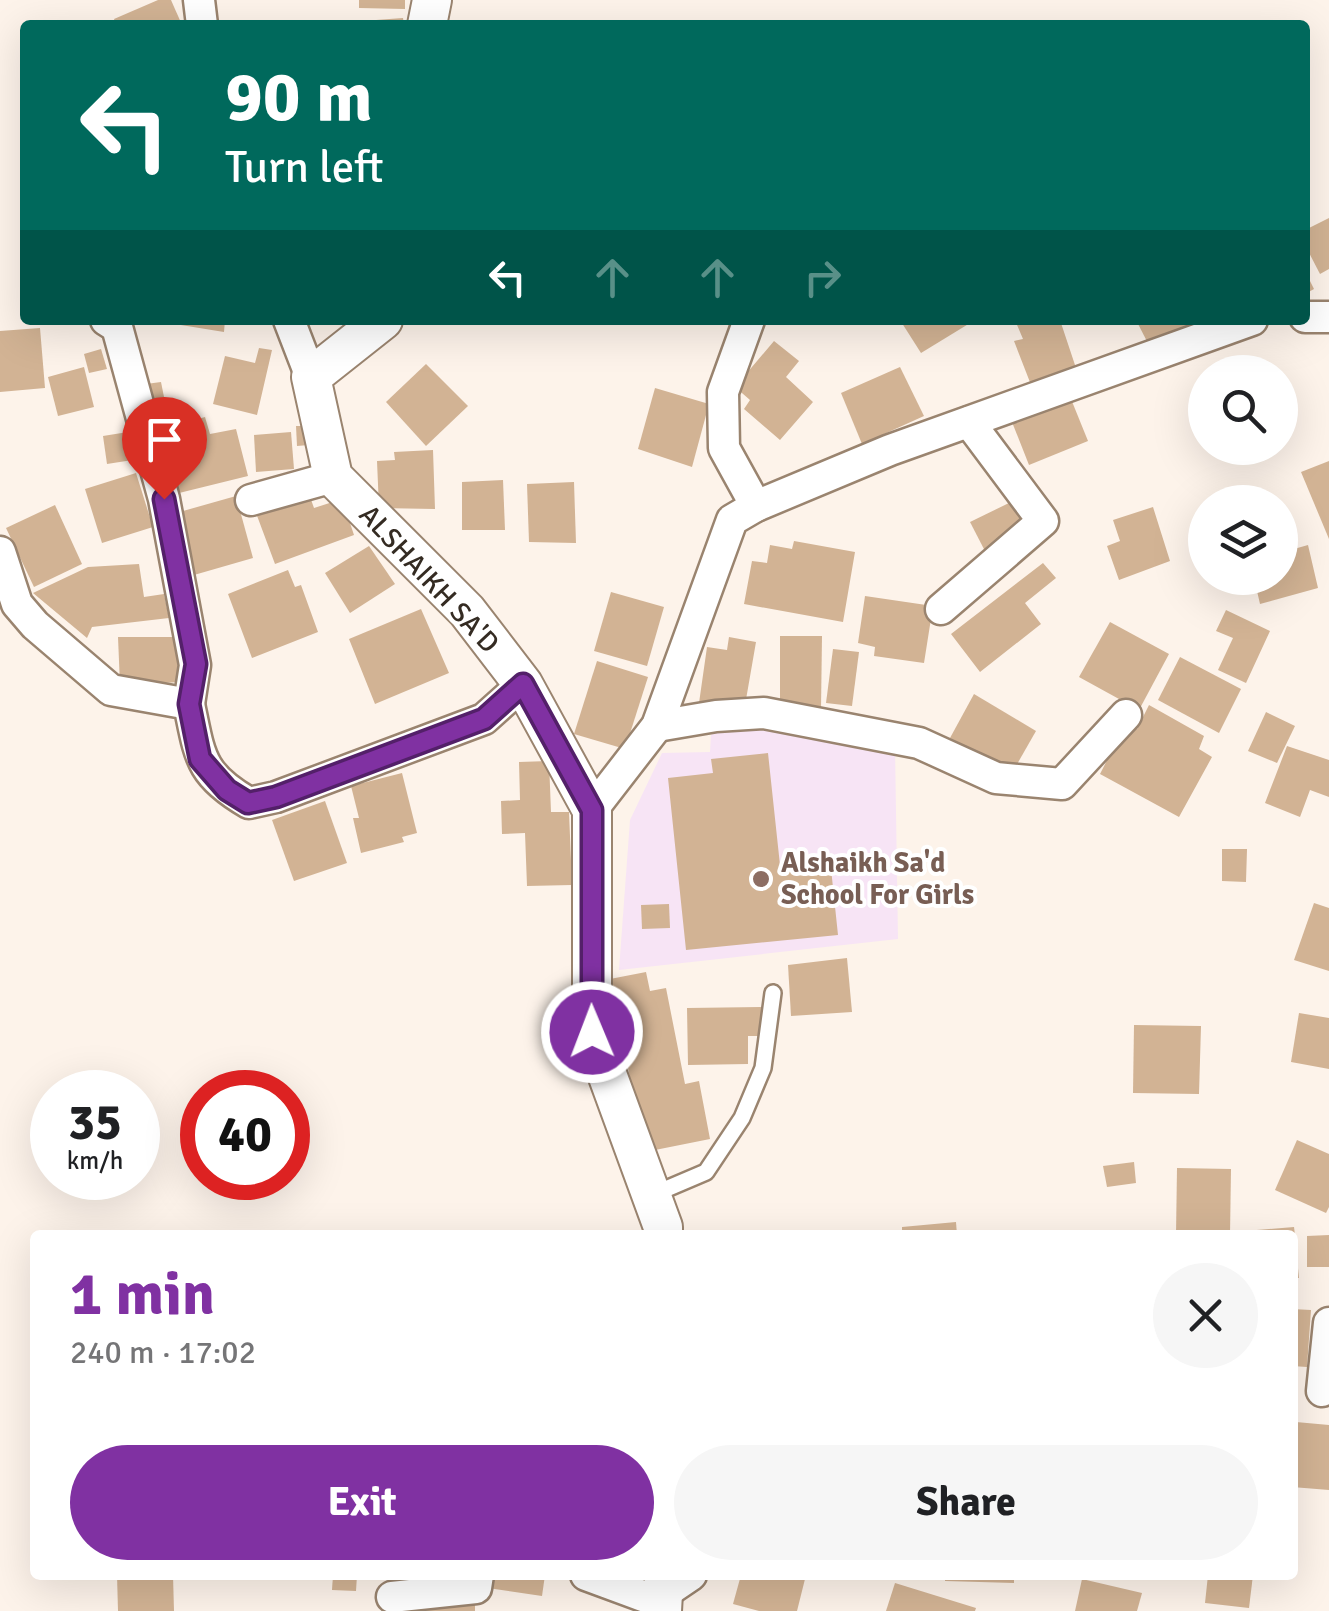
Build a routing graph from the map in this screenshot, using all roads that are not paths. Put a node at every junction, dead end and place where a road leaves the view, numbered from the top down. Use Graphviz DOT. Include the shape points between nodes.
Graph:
graph roads {
  1 [pos="113,325"];
  2 [pos="291,325"];
  3 [pos="376,325"];
  4 [pos="747,325"];
  5 [pos="1238,325"];
  6 [pos="311,377"];
  7 [pos="969,422"];
  8 [pos="333,477"];
  9 [pos="251,500"];
  10 [pos="756,506"];
  11 [pos="0,552"];
  12 [pos="941,610"];
  13 [pos="523,684"];
  14 [pos="189,704"];
  15 [pos="1126,715"];
  16 [pos="657,726"];
  17 [pos="592,810"];
  18 [pos="772,993"];
  19 [pos="652,1196"];
  20 [pos="662,1230"];
  21 [pos="1329,1323"];
  22 [pos="1322,1391"];
  23 [pos="477,1580"];
  24 [pos="610,1580"];
  25 [pos="669,1592"];
  26 [pos="390,1594"];
  1 -- 14 [label="street" via="164,499 196,664"];
  2 -- 6 [label="street"];
  3 -- 6 [label="street"];
  4 -- 10 [label="street" via="723,392 724,448"];
  5 -- 7 [label="street"];
  6 -- 8 [label="street"];
  7 -- 10 [label="street"];
  7 -- 12 [label="street" via="1043,521"];
  8 -- 9 [label="street"];
  8 -- 13 [label="street, ALSHAIKH SA'D" via="467,612"];
  10 -- 16 [label="street" via="732,520"];
  11 -- 14 [label="street" via="16,604 111,690"];
  13 -- 14 [label="street" via="484,719 248,803 200,759"];
  13 -- 17 [label="street, ALSHAIKH SA'D"];
  15 -- 16 [label="street" via="1062,784 996,778 920,743 764,714"];
  16 -- 17 [label="street"];
  17 -- 19 [label="street, ALSHAIKH SA'D" via="592,1032"];
  18 -- 19 [label="lane" via="763,1068 742,1118 706,1172"];
  19 -- 20 [label="street, ALSHAIKH SA'D"];
  21 -- 22 [label="street"];
  23 -- 26 [label="street" via="476,1588"];
  24 -- 25 [label="street"];
}
